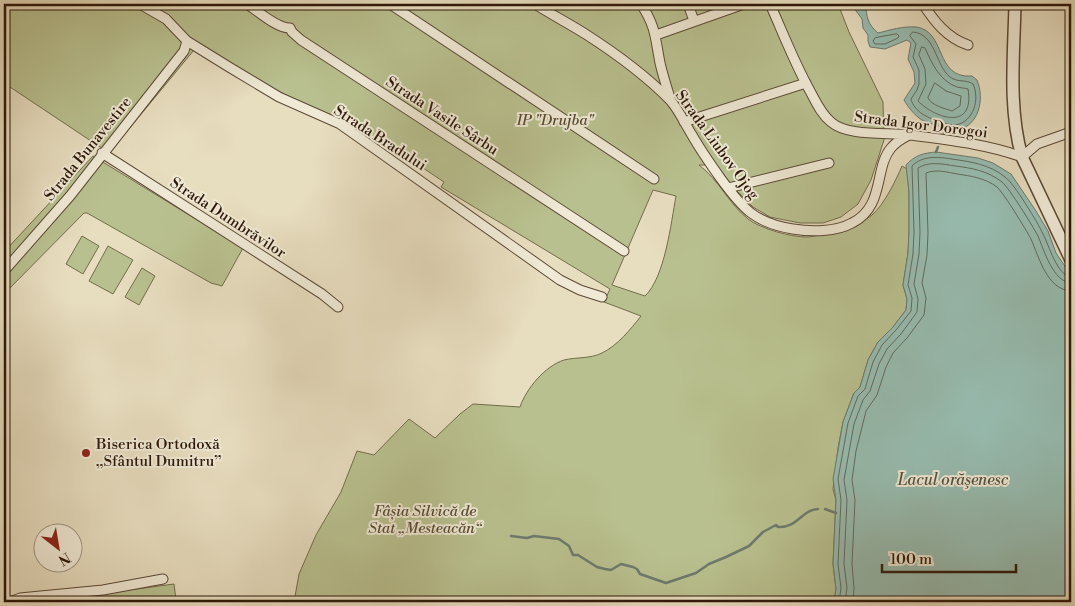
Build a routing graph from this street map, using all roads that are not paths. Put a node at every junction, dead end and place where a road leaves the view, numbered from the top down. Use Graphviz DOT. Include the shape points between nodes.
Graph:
graph roads {
  1 [pos="140,4"];
  2 [pos="247,4"];
  3 [pos="390,4"];
  4 [pos="535,4"];
  5 [pos="640,4"];
  6 [pos="688,4"];
  7 [pos="744,4"];
  8 [pos="770,4"];
  9 [pos="923,4"];
  10 [pos="1015,4"];
  11 [pos="694,21"];
  12 [pos="656,35"];
  13 [pos="187,41"];
  14 [pos="968,45"];
  15 [pos="806,83"];
  16 [pos="671,101"];
  17 [pos="684,122"];
  18 [pos="1071,132"];
  19 [pos="909,135"];
  20 [pos="102,153"];
  21 [pos="1022,157"];
  22 [pos="829,163"];
  23 [pos="654,179"];
  24 [pos="728,188"];
  25 [pos="624,251"];
  26 [pos="1071,260"];
  27 [pos="4,270"];
  28 [pos="602,297"];
  29 [pos="338,307"];
  30 [pos="163,579"];
  31 [pos="10,602"];
  1 -- 13 [label="street, Strada Bradului" via="166,19"];
  2 -- 25 [label="street, Strada Vasile Sârbu" via="278,25 290,28 301,40"];
  3 -- 23 [label="street"];
  4 -- 16 [label="street, Strada Liubov Ojog" via="621,59"];
  5 -- 12 [label="street"];
  6 -- 11 [label="street"];
  7 -- 11 [label="street"];
  8 -- 15 [label="street, Strada Igor Dorogoi"];
  9 -- 14 [label="street" via="942,29"];
  10 -- 21 [label="street" via="1015,128"];
  11 -- 12 [label="street"];
  12 -- 16 [label="street"];
  13 -- 20 [label="street, Strada Bunavestire" via="184,51"];
  13 -- 28 [label="street, Strada Bradului" via="279,97 340,124 560,280"];
  15 -- 17 [label="street"];
  15 -- 19 [label="street, Strada Igor Dorogoi" via="822,112 842,129"];
  16 -- 17 [label="street, Strada Liubov Ojog"];
  17 -- 24 [label="street, Strada Liubov Ojog"];
  18 -- 21 [label="street" via="1038,144"];
  19 -- 21 [label="street, Strada Igor Dorogoi" via="1004,150"];
  19 -- 24 [label="street, Strada Liubov Ojog" via="890,149 876,195 867,210 853,223 838,228 801,231 772,225 745,209"];
  20 -- 27 [label="street, Strada Bunavestire" via="70,196"];
  20 -- 29 [label="street, Strada Dumbrăvilor"];
  21 -- 26 [label="street"];
  22 -- 24 [label="street"];
  30 -- 31 [label="street"];
}
